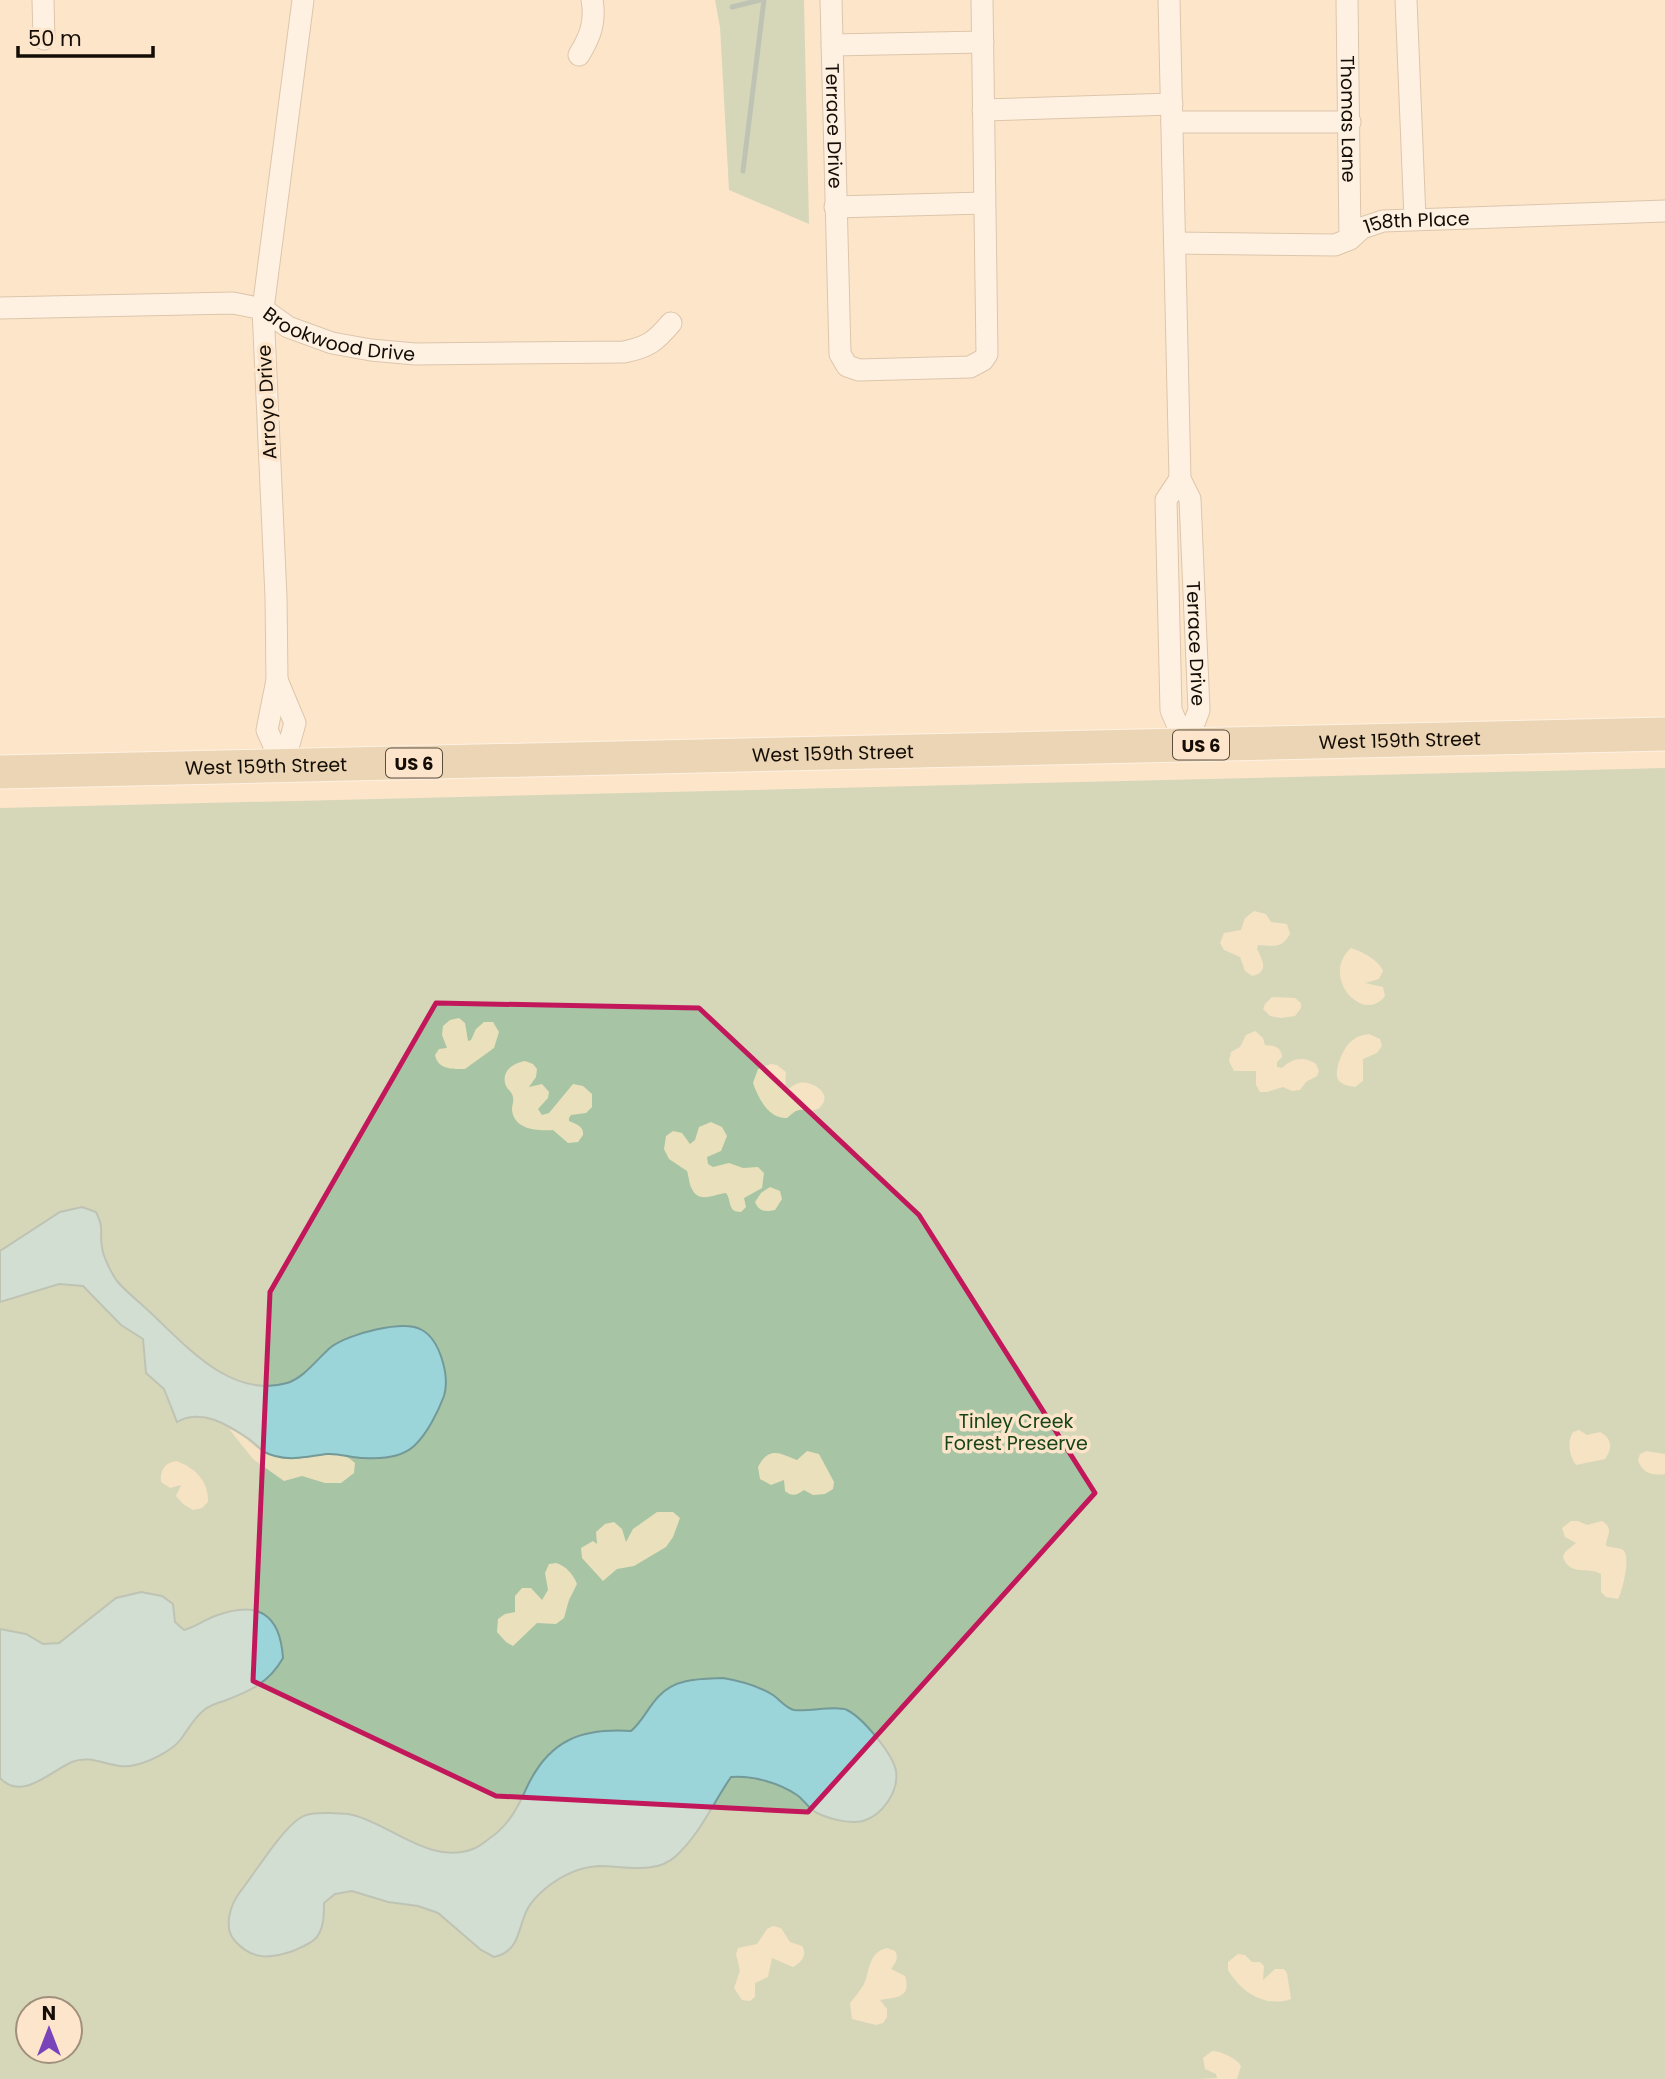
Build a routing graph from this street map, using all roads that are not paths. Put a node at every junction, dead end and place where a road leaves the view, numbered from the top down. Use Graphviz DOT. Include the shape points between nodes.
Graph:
graph roads {
  1 [pos="43,0"];
  2 [pos="303,0"];
  3 [pos="592,0"];
  4 [pos="831,0"];
  5 [pos="982,0"];
  6 [pos="1169,0"];
  7 [pos="1347,0"];
  8 [pos="1406,0"];
  9 [pos="44,39"];
  10 [pos="983,42"];
  11 [pos="832,45"];
  12 [pos="579,55"];
  13 [pos="983,110"];
  14 [pos="1172,113"];
  15 [pos="1350,122"];
  16 [pos="984,203"];
  17 [pos="835,207"];
  18 [pos="1665,211"];
  19 [pos="1415,218"];
  20 [pos="1350,240"];
  21 [pos="1175,243"];
  22 [pos="0,308"];
  23 [pos="262,309"];
  24 [pos="671,323"];
  25 [pos="1665,734"];
  26 [pos="1186,745"];
  27 [pos="283,766"];
  28 [pos="0,772"];
  1 -- 9 [label="street"];
  2 -- 23 [label="street, Arroyo Drive"];
  3 -- 12 [label="street" via="591,35"];
  4 -- 11 [label="street, Terrace Drive"];
  5 -- 10 [label="street, Terrace Drive"];
  6 -- 14 [label="street, Terrace Drive"];
  7 -- 15 [label="street, Thomas Lane"];
  8 -- 19 [label="street"];
  10 -- 11 [label="street, Terrace Drive"];
  10 -- 13 [label="street, Terrace Drive"];
  11 -- 17 [label="street, Terrace Drive"];
  13 -- 14 [label="street"];
  13 -- 16 [label="street, Terrace Drive"];
  14 -- 15 [label="street"];
  14 -- 21 [label="street, Terrace Drive"];
  15 -- 20 [label="street, Thomas Lane"];
  16 -- 17 [label="street, Terrace Drive"];
  16 -- 17 [label="street, Terrace Drive" via="987,354 970,367 859,370 847,366 840,354"];
  18 -- 19 [label="street, 158th Place"];
  19 -- 20 [label="street, 158th Place" via="1383,220 1362,228"];
  20 -- 21 [label="street, 158th Place" via="1335,245"];
  21 -- 26 [label="street, Terrace Drive" via="1180,479 1166,500 1171,710"];
  22 -- 23 [label="street, Brookwood Drive" via="233,303"];
  23 -- 24 [label="street, Brookwood Drive" via="288,327 332,343 415,354 624,352 645,348"];
  23 -- 27 [label="street, Arroyo Drive" via="277,680 295,723"];
  25 -- 26 [label="main road, West 159th Street / US 6"];
  26 -- 27 [label="main road, West 159th Street / US 6"];
  27 -- 28 [label="main road, West 159th Street / US 6"];
}
